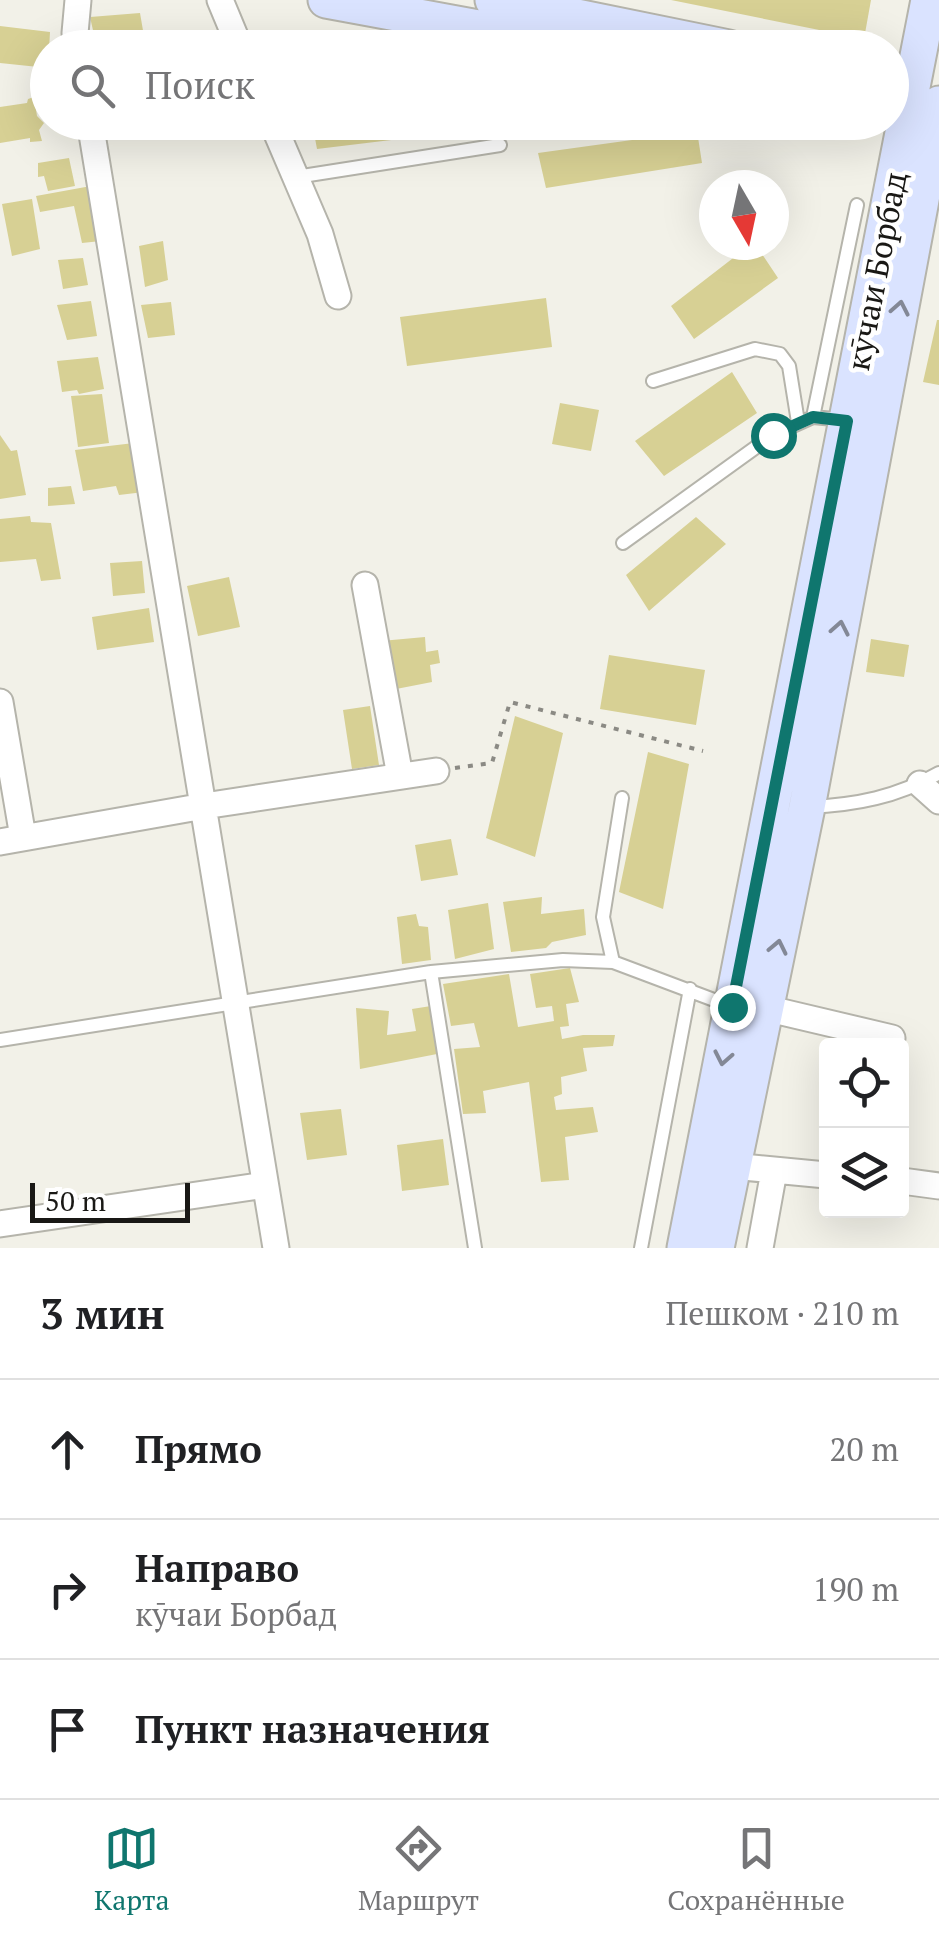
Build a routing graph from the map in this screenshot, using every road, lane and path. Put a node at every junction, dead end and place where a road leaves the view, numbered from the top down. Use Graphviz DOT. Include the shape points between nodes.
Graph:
graph roads {
  1 [pos="78,0"];
  2 [pos="220,0"];
  3 [pos="326,0"];
  4 [pos="494,0"];
  5 [pos="929,0"];
  6 [pos="535,4"];
  7 [pos="75,30"];
  8 [pos="232,30"];
  9 [pos="489,30"];
  10 [pos="649,30"];
  11 [pos="916,101"];
  12 [pos="909,127"];
  13 [pos="93,140"];
  14 [pos="280,140"];
  15 [pos="905,140"];
  16 [pos="500,146"];
  17 [pos="296,177"];
  18 [pos="857,205"];
  19 [pos="338,296"];
  20 [pos="653,381"];
  21 [pos="830,419"];
  22 [pos="798,422"];
  23 [pos="623,543"];
  24 [pos="365,586"];
  25 [pos="0,702"];
  26 [pos="702,751"];
  27 [pos="436,771"];
  28 [pos="400,776"];
  29 [pos="933,786"];
  30 [pos="622,798"];
  31 [pos="204,806"];
  32 [pos="806,807"];
  33 [pos="11,839"];
  34 [pos="613,962"];
  35 [pos="432,972"];
  36 [pos="690,989"];
  37 [pos="236,1002"];
  38 [pos="749,1007"];
  39 [pos="892,1038"];
  40 [pos="0,1040"];
  41 [pos="732,1166"];
  42 [pos="774,1171"];
  43 [pos="819,1174"];
  44 [pos="909,1182"];
  45 [pos="265,1185"];
  46 [pos="939,1186"];
  47 [pos="0,1224"];
  48 [pos="276,1248"];
  49 [pos="474,1248"];
  50 [pos="641,1248"];
  51 [pos="685,1248"];
  52 [pos="716,1248"];
  53 [pos="760,1248"];
  1 -- 7 [label="street"];
  2 -- 8 [label="street"];
  3 -- 9 [label="main road"];
  4 -- 6 [label="main road"];
  5 -- 11 [label="main road, кӯчаи Борбад"];
  6 -- 10 [label="main road"];
  11 -- 12 [label="main road, кӯчаи Борбад"];
  32 -- 11 [label="main road, кӯчаи Борбад, one-way"];
  13 -- 31 [label="street"];
  14 -- 17 [label="street"];
  15 -- 21 [label="main road, кӯчаи Борбад"];
  16 -- 17 [label="lane"];
  17 -- 19 [label="street"];
  18 -- 21 [label="lane"];
  20 -- 22 [label="lane" via="756,349 780,354 789,366"];
  21 -- 22 [label="lane"];
  21 -- 38 [label="main road, кӯчаи Борбад"];
  22 -- 23 [label="lane"];
  24 -- 28 [label="street"];
  25 -- 33 [label="street"];
  26 -- 27 [label="path" via="510,702 492,764"];
  27 -- 28 [label="street"];
  28 -- 31 [label="street"];
  29 -- 32 [label="lane" via="861,803"];
  30 -- 34 [label="lane" via="604,918"];
  31 -- 33 [label="street"];
  31 -- 37 [label="street"];
  38 -- 32 [label="main road, кӯчаи Борбад, one-way"];
  34 -- 35 [label="lane"];
  34 -- 36 [label="lane"];
  35 -- 37 [label="lane"];
  35 -- 49 [label="lane"];
  36 -- 38 [label="lane"];
  36 -- 50 [label="lane"];
  37 -- 40 [label="lane"];
  37 -- 45 [label="street"];
  38 -- 39 [label="street"];
  38 -- 41 [label="main road, кӯчаи Борбад"];
  38 -- 51 [label="main road, кӯчаи Борбад, one-way"];
  41 -- 42 [label="street"];
  41 -- 52 [label="main road, кӯчаи Борбад"];
  42 -- 43 [label="street"];
  42 -- 53 [label="street"];
  44 -- 46 [label="street"];
  45 -- 47 [label="street"];
  45 -- 48 [label="street"];
}
